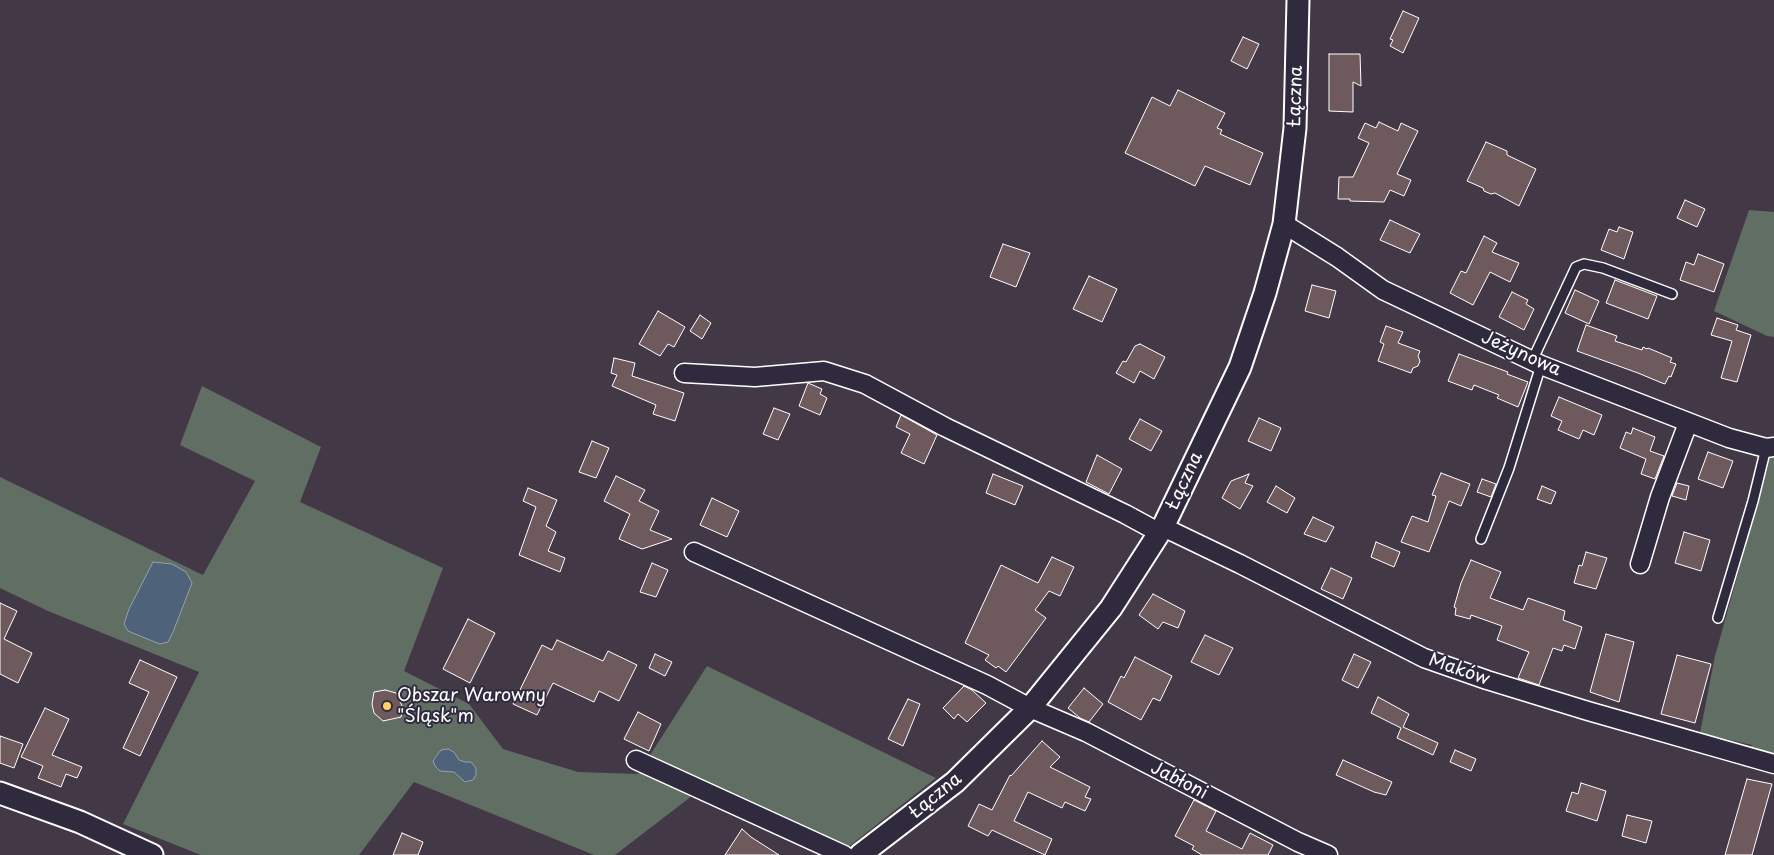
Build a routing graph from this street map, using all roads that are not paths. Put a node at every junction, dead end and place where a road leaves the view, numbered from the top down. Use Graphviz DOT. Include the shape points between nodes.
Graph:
graph roads {
  1 [pos="1298,0"];
  2 [pos="1284,224"];
  3 [pos="1672,294"];
  4 [pos="1537,363"];
  5 [pos="684,373"];
  6 [pos="1688,423"];
  7 [pos="1770,448"];
  8 [pos="1162,530"];
  9 [pos="1481,539"];
  10 [pos="694,552"];
  11 [pos="1640,564"];
  12 [pos="1718,618"];
  13 [pos="1030,708"];
  14 [pos="636,760"];
  15 [pos="1774,764"];
  16 [pos="0,793"];
  17 [pos="152,855"];
  18 [pos="844,855"];
  19 [pos="860,855"];
  20 [pos="1328,855"];
  1 -- 2 [label="street, Łączna" via="1295,128"];
  2 -- 4 [label="street, Jeżynowa" via="1383,290"];
  2 -- 8 [label="street, Łączna" via="1240,367"];
  3 -- 4 [label="lane" via="1603,268 1584,264 1576,267"];
  4 -- 6 [label="street, Jeżynowa"];
  4 -- 9 [label="lane" via="1509,468"];
  5 -- 8 [label="street, Maków" via="755,377 824,371 865,384"];
  6 -- 7 [label="street, Jeżynowa"];
  6 -- 11 [label="street" via="1660,497"];
  7 -- 12 [label="lane"];
  8 -- 13 [label="street, Łączna" via="1111,608"];
  8 -- 15 [label="street, Maków" via="1240,564 1424,658 1579,708"];
  10 -- 13 [label="street, Jabłoni" via="987,685"];
  13 -- 19 [label="street, Łączna" via="955,782"];
  13 -- 20 [label="street, Jabłoni" via="1086,732"];
  14 -- 18 [label="street"];
  16 -- 17 [label="street" via="80,822"];
}
